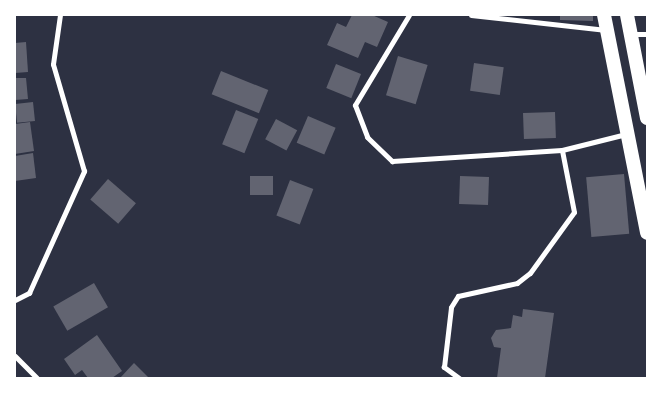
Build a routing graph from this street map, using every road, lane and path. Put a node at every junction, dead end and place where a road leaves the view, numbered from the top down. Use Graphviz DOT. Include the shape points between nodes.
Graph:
graph roads {
  1 [pos="60,15"];
  2 [pos="409,15"];
  3 [pos="471,15"];
  4 [pos="604,15"];
  5 [pos="627,15"];
  6 [pos="606,30"];
  7 [pos="630,34"];
  8 [pos="647,34"];
  9 [pos="647,118"];
  10 [pos="626,134"];
  11 [pos="562,150"];
  12 [pos="647,233"];
  13 [pos="15,300"];
  14 [pos="15,356"];
  15 [pos="37,378"];
  16 [pos="459,378"];
  1 -- 13 [label="street" via="53,64 84,170 29,293"];
  2 -- 11 [label="street" via="355,105 367,137 380,154 392,161"];
  3 -- 6 [label="street"];
  4 -- 6 [label="highway"];
  5 -- 7 [label="highway"];
  6 -- 7 [label="highway"];
  6 -- 10 [label="highway"];
  7 -- 8 [label="street"];
  7 -- 9 [label="highway"];
  10 -- 11 [label="street"];
  10 -- 12 [label="highway"];
  11 -- 16 [label="street" via="574,212 530,273 516,283 458,296 451,307 444,367"];
  14 -- 15 [label="street"];
}
